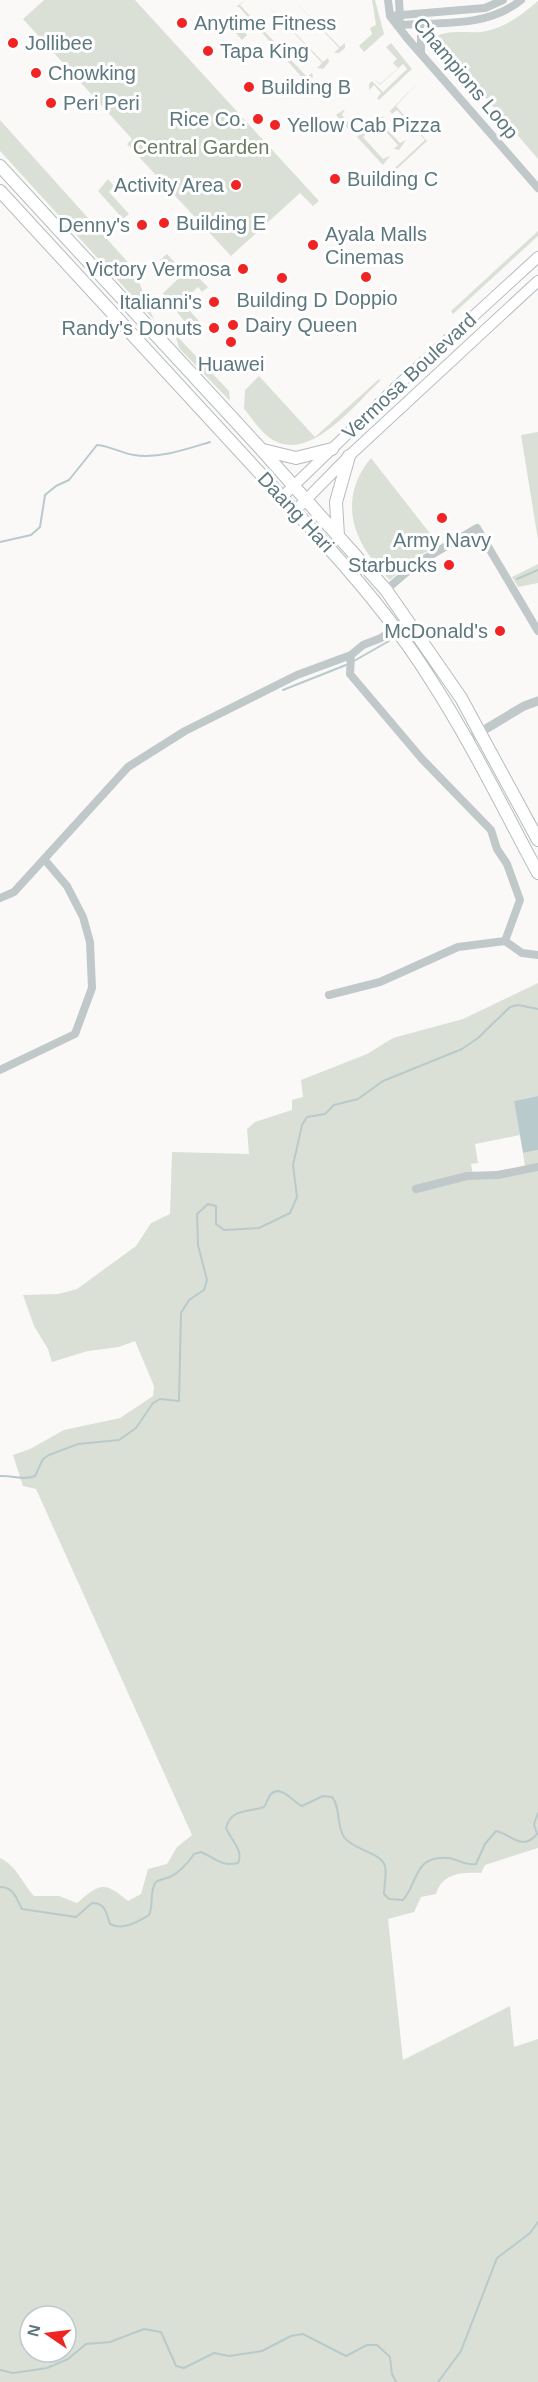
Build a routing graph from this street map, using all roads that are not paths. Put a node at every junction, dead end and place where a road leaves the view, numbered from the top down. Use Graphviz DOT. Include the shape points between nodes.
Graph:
graph roads {
  1 [pos="388,0"];
  2 [pos="399,0"];
  3 [pos="503,0"];
  4 [pos="521,0"];
  5 [pos="401,15"];
  6 [pos="390,16"];
  7 [pos="438,22"];
  8 [pos="398,25"];
  9 [pos="423,56"];
  10 [pos="0,166"];
  11 [pos="538,188"];
  12 [pos="0,191"];
  13 [pos="538,257"];
  14 [pos="538,281"];
  15 [pos="260,448"];
  16 [pos="332,449"];
  17 [pos="348,456"];
  18 [pos="294,486"];
  19 [pos="282,497"];
  20 [pos="306,500"];
  21 [pos="295,510"];
  22 [pos="338,536"];
  23 [pos="386,590"];
  24 [pos="407,617"];
  25 [pos="395,627"];
  26 [pos="538,631"];
  27 [pos="351,655"];
  28 [pos="538,701"];
  29 [pos="480,732"];
  30 [pos="467,740"];
  31 [pos="538,840"];
  32 [pos="44,860"];
  33 [pos="538,873"];
  34 [pos="0,898"];
  35 [pos="506,941"];
  36 [pos="538,955"];
  37 [pos="329,995"];
  38 [pos="0,1070"];
  39 [pos="538,1167"];
  40 [pos="417,1189"];
  1 -- 6 [label="street"];
  2 -- 5 [label="street"];
  3 -- 5 [label="street" via="485,8"];
  4 -- 7 [label="street" via="494,17"];
  5 -- 6 [label="street"];
  5 -- 8 [label="street, Champions Loop"];
  6 -- 8 [label="street"];
  7 -- 8 [label="street"];
  7 -- 9 [label="street" via="427,26 421,34"];
  8 -- 9 [label="street, Champions Loop"];
  9 -- 11 [label="street, Champions Loop"];
  10 -- 15 [label="main road, Daang Hari"];
  12 -- 19 [label="main road, Daang Hari"];
  13 -- 16 [label="main road, Vermosa Boulevard"];
  14 -- 17 [label="main road, Vermosa Boulevard"];
  15 -- 16 [label="main road" via="296,458"];
  15 -- 18 [label="main road, Daang Hari"];
  16 -- 18 [label="main road, Vermosa Boulevard"];
  17 -- 20 [label="main road, Vermosa Boulevard"];
  17 -- 22 [label="main road" via="336,502"];
  18 -- 19 [label="main road, Vermosa Boulevard"];
  18 -- 20 [label="main road, Daang Hari"];
  19 -- 21 [label="main road, Daang Hari"];
  20 -- 21 [label="main road, Vermosa Boulevard"];
  20 -- 22 [label="main road, Daang Hari"];
  21 -- 25 [label="main road, Daang Hari"];
  22 -- 23 [label="main road, Daang Hari"];
  23 -- 24 [label="main road, Daang Hari"];
  23 -- 26 [label="street" via="416,564 477,528"];
  24 -- 25 [label="street"];
  24 -- 29 [label="main road, Daang Hari"];
  25 -- 27 [label="street"];
  25 -- 30 [label="main road, Daang Hari"];
  27 -- 32 [label="street" via="297,675 185,731 128,767"];
  27 -- 35 [label="street" via="350,674 422,759 490,830 520,900"];
  28 -- 29 [label="street"];
  29 -- 30 [label="street"];
  29 -- 31 [label="main road, Daang Hari"];
  30 -- 33 [label="main road, Daang Hari"];
  32 -- 34 [label="street" via="14,892"];
  32 -- 38 [label="street" via="63,881 83,917 90,942 92,988 75,1034"];
  35 -- 36 [label="street" via="522,953"];
  35 -- 37 [label="street" via="458,947 380,982"];
  39 -- 40 [label="street" via="467,1176"];
}
